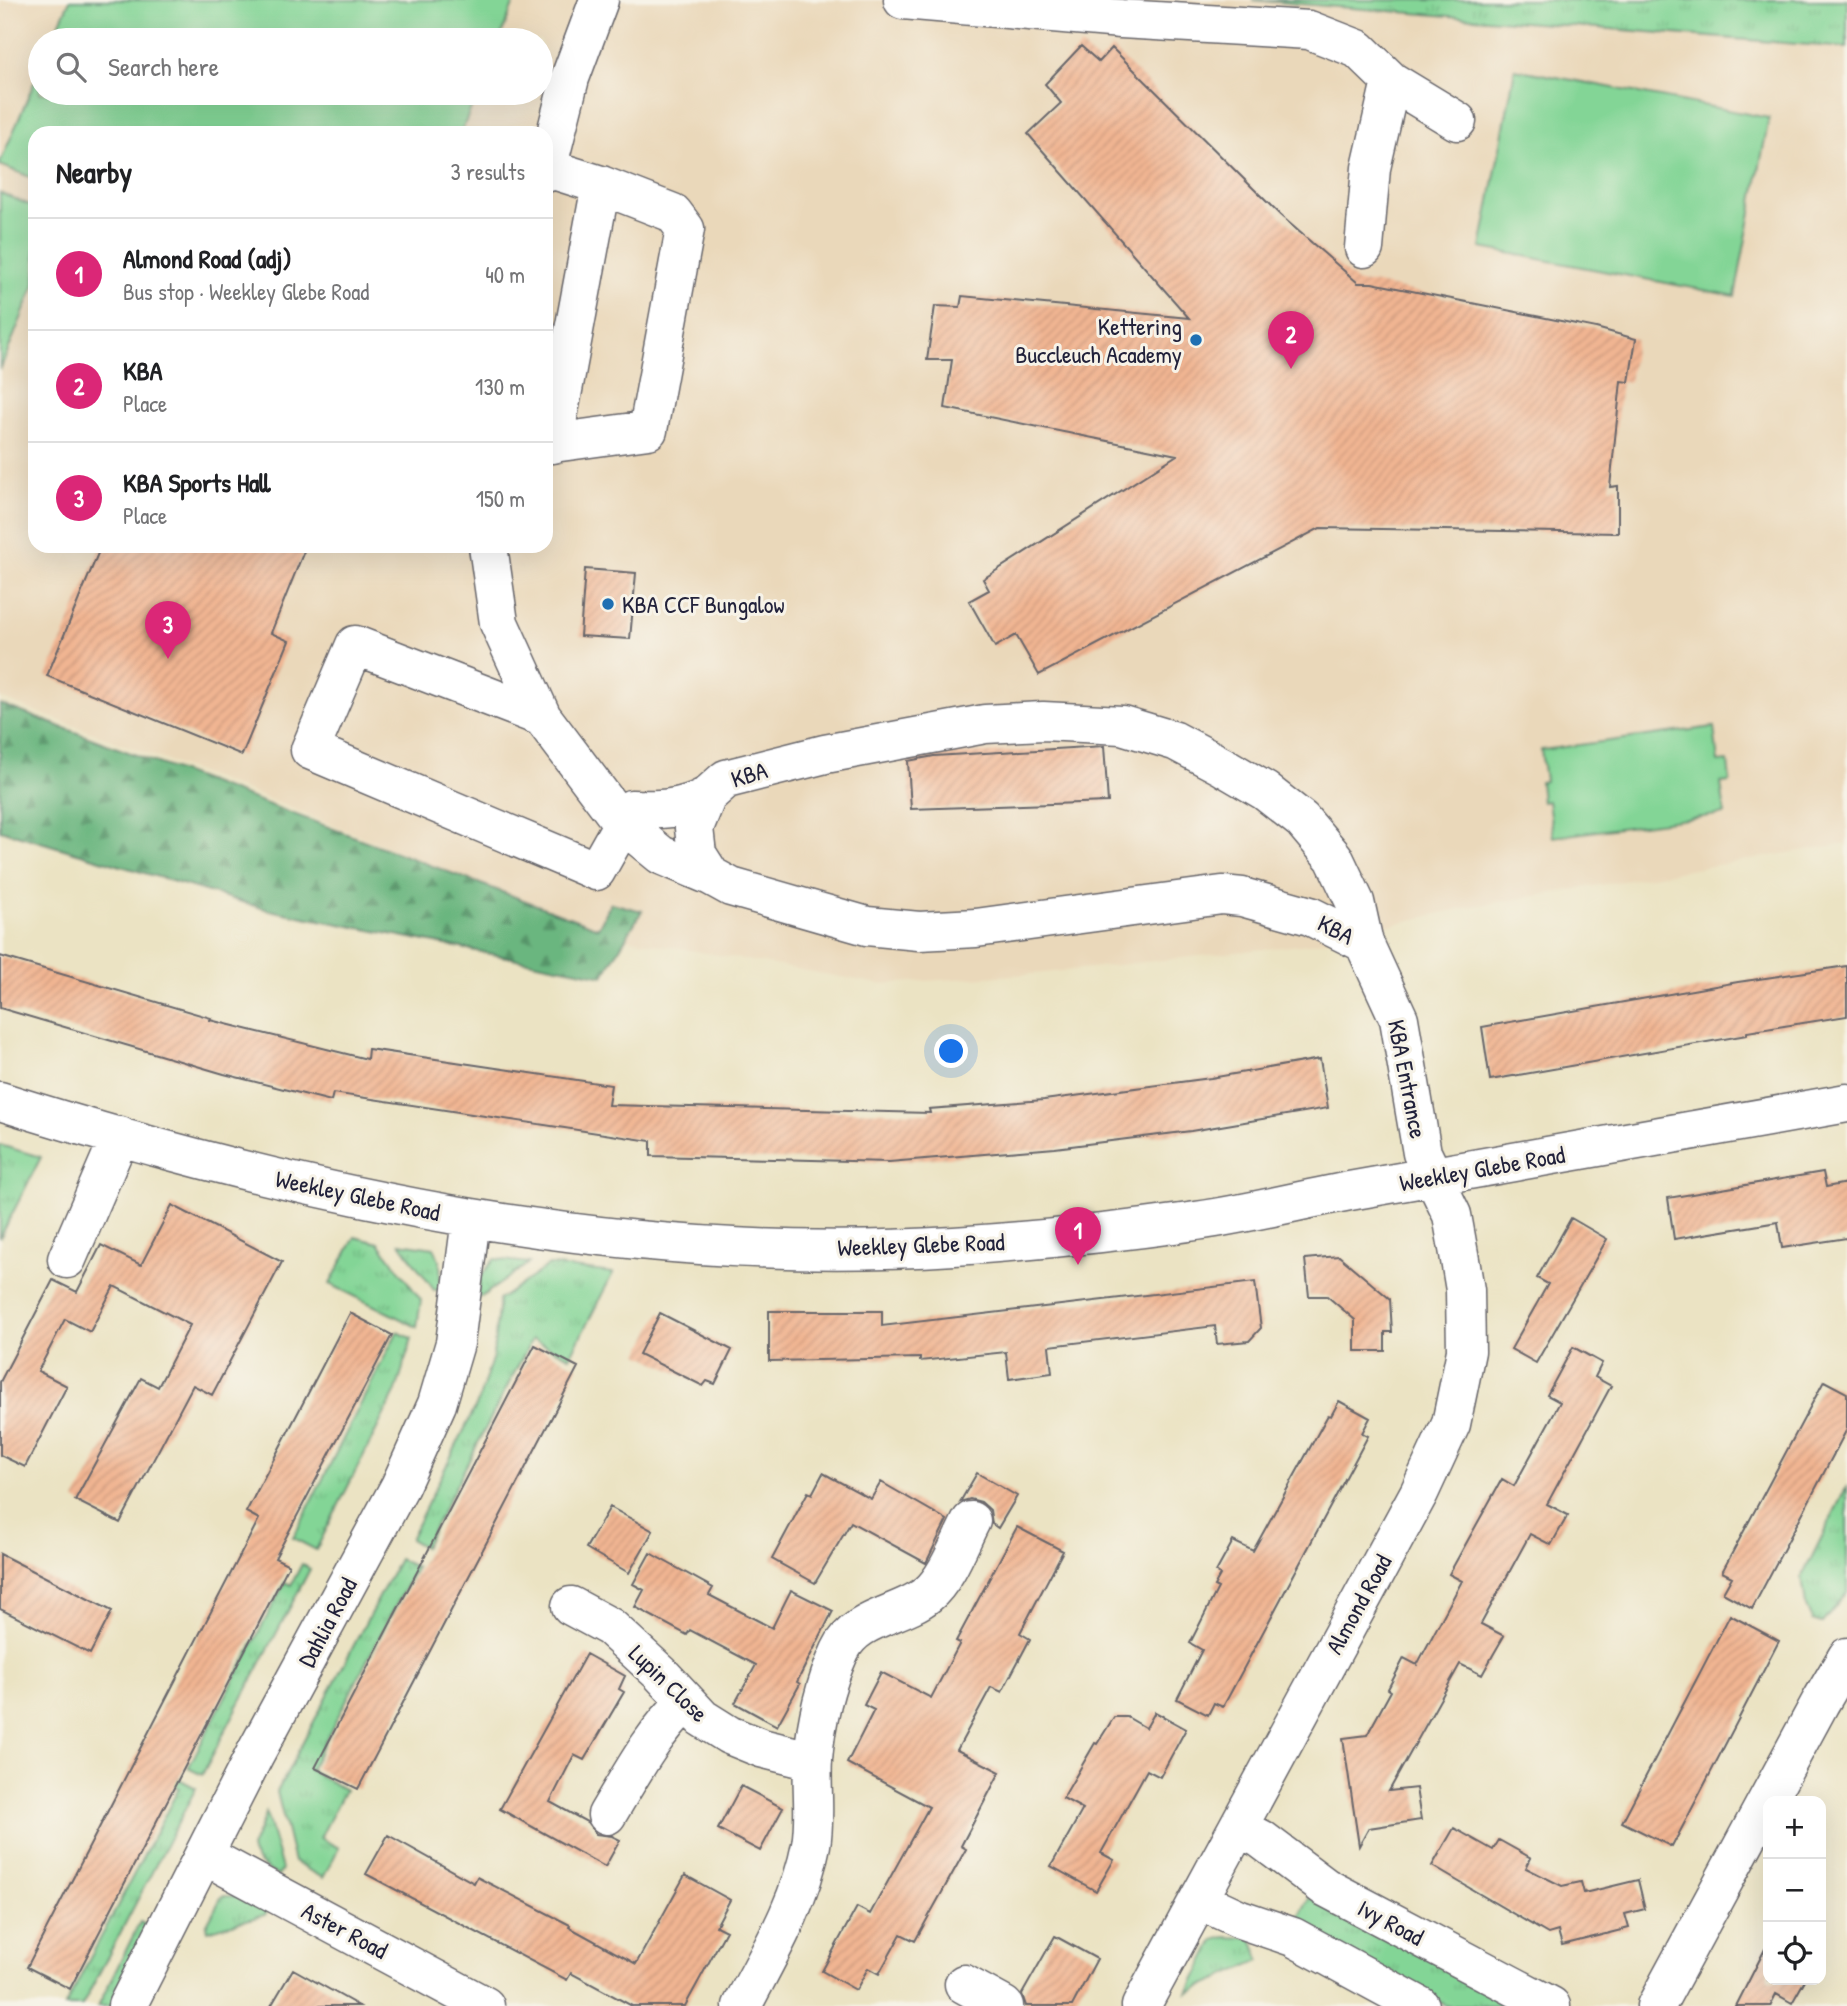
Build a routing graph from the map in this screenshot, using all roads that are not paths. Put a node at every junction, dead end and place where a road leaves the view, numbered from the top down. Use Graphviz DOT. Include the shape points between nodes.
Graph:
graph roads {
  1 [pos="599,0"];
  2 [pos="903,0"];
  3 [pos="1391,81"];
  4 [pos="1457,121"];
  5 [pos="553,146"];
  6 [pos="553,172"];
  7 [pos="601,185"];
  8 [pos="1364,248"];
  9 [pos="553,429"];
  10 [pos="553,444"];
  11 [pos="489,553"];
  12 [pos="542,717"];
  13 [pos="706,796"];
  14 [pos="622,823"];
  15 [pos="711,876"];
  16 [pos="1364,943"];
  17 [pos="0,1101"];
  18 [pos="1847,1103"];
  19 [pos="120,1136"];
  20 [pos="1434,1176"];
  21 [pos="471,1219"];
  22 [pos="67,1259"];
  23 [pos="971,1521"];
  24 [pos="571,1606"];
  25 [pos="1847,1657"];
  26 [pos="686,1702"];
  27 [pos="1833,1712"];
  28 [pos="813,1761"];
  29 [pos="607,1815"];
  30 [pos="1238,1827"];
  31 [pos="204,1855"];
  32 [pos="1199,1900"];
  33 [pos="964,1984"];
  34 [pos="127,2006"];
  35 [pos="485,2006"];
  36 [pos="742,2006"];
  37 [pos="1004,2006"];
  38 [pos="1141,2006"];
  39 [pos="1420,2006"];
  40 [pos="1551,2006"];
  41 [pos="1656,2006"];
  1 -- 5 [label="street" via="570,78"];
  2 -- 3 [label="street" via="1309,30 1357,49"];
  3 -- 4 [label="street"];
  3 -- 8 [label="street" via="1371,168"];
  6 -- 7 [label="street"];
  7 -- 9 [label="street"];
  7 -- 10 [label="street" via="673,213 685,229 648,430"];
  11 -- 12 [label="street" via="499,623"];
  12 -- 14 [label="street"];
  12 -- 14 [label="street" via="355,645 310,750 596,871"];
  13 -- 14 [label="street" via="665,811 631,809"];
  13 -- 15 [label="street, KBA" via="694,828 697,854"];
  13 -- 16 [label="street, KBA" via="726,779 825,754 985,724 1117,724 1175,741 1265,791 1302,820 1334,858 1355,902"];
  14 -- 15 [label="street" via="661,855"];
  15 -- 16 [label="street, KBA" via="731,887 867,926 919,931 976,928 1222,895 1310,916"];
  16 -- 20 [label="street, KBA Entrance" via="1399,1019 1422,1153"];
  17 -- 19 [label="street, Weekley Glebe Road"];
  18 -- 20 [label="street, Weekley Glebe Road"];
  19 -- 21 [label="street, Weekley Glebe Road" via="329,1190"];
  19 -- 22 [label="street"];
  20 -- 21 [label="street, Weekley Glebe Road" via="1192,1222 952,1246 837,1249 651,1242"];
  20 -- 30 [label="street, Almond Road" via="1452,1215 1465,1290 1466,1351 1451,1424 1419,1493"];
  21 -- 31 [label="street, Dahlia Road" via="456,1343 438,1404 400,1486"];
  23 -- 28 [label="street" via="928,1595 854,1630 841,1648 824,1695"];
  24 -- 26 [label="street, Lupin Close" via="610,1627"];
  25 -- 27 [label="street"];
  26 -- 28 [label="street, Lupin Close" via="729,1735"];
  26 -- 29 [label="street" via="669,1718"];
  27 -- 41 [label="street"];
  28 -- 36 [label="street" via="811,1842 803,1880"];
  30 -- 32 [label="street, Almond Road"];
  30 -- 40 [label="street, Ivy Road" via="1325,1887"];
  31 -- 34 [label="street, Dahlia Road"];
  31 -- 35 [label="street, Aster Road"];
  32 -- 38 [label="street, Almond Road"];
  32 -- 39 [label="street" via="1293,1937"];
  33 -- 37 [label="street"];
}
